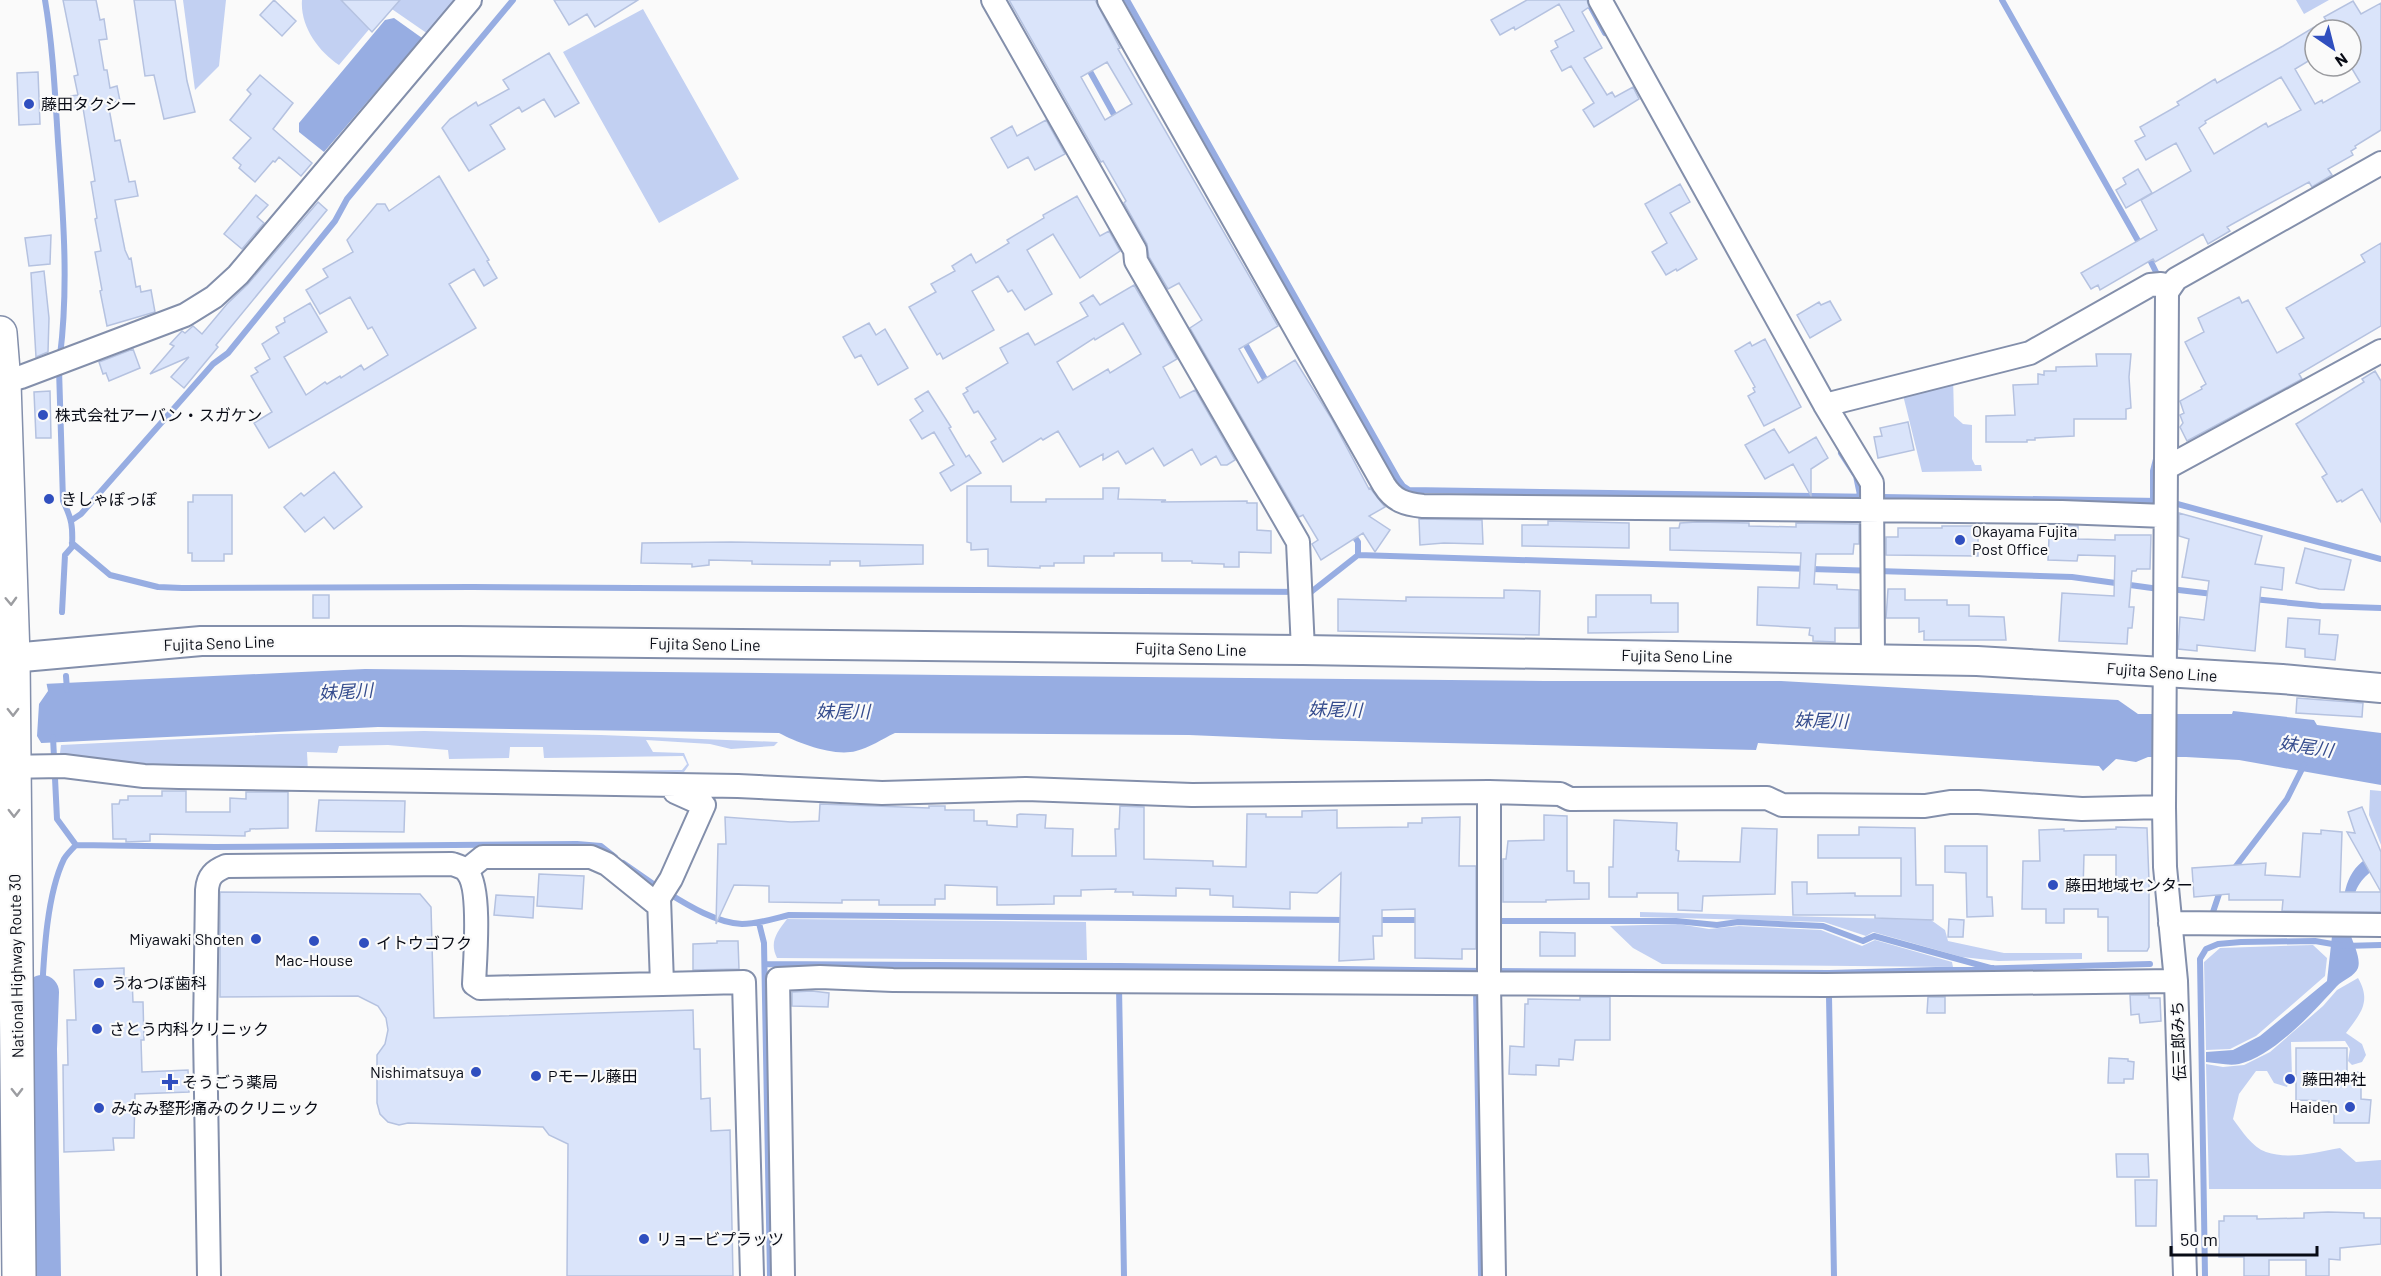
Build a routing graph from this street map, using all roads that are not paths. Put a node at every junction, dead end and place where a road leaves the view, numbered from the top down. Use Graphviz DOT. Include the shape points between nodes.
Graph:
graph roads {
  1 [pos="470,0"];
  2 [pos="993,0"];
  3 [pos="1109,0"];
  4 [pos="1600,0"];
  5 [pos="2381,163"];
  6 [pos="2161,285"];
  7 [pos="0,333"];
  8 [pos="2381,351"];
  9 [pos="2,383"];
  10 [pos="1825,405"];
  11 [pos="2166,468"];
  12 [pos="1873,500"];
  13 [pos="2165,506"];
  14 [pos="1304,650"];
  15 [pos="1873,659"];
  16 [pos="9,662"];
  17 [pos="2165,672"];
  18 [pos="2381,688"];
  19 [pos="9,763"];
  20 [pos="671,785"];
  21 [pos="738,786"];
  22 [pos="1489,792"];
  23 [pos="704,805"];
  24 [pos="2164,807"];
  25 [pos="467,870"];
  26 [pos="663,894"];
  27 [pos="2170,924"];
  28 [pos="2381,925"];
  29 [pos="1484,978"];
  30 [pos="2176,981"];
  31 [pos="762,982"];
  32 [pos="662,984"];
  33 [pos="19,1276"];
  34 [pos="209,1276"];
  35 [pos="752,1276"];
  36 [pos="783,1276"];
  37 [pos="1494,1276"];
  38 [pos="2185,1276"];
  1 -- 9 [label="street" via="238,275 214,297 185,315"];
  2 -- 14 [label="street" via="1135,250 1136,261 1298,542"];
  3 -- 12 [label="street" via="1384,485 1397,500 1423,506"];
  4 -- 10 [label="street"];
  5 -- 6 [label="street"];
  6 -- 10 [label="street" via="2030,353"];
  6 -- 11 [label="street, 伝三郎みち" via="2167,292"];
  7 -- 9 [label="highway, National Highway Route 30"];
  8 -- 11 [label="street"];
  9 -- 16 [label="highway, National Highway Route 30, one-way"];
  10 -- 12 [label="street" via="1870,479"];
  11 -- 13 [label="street, 伝三郎みち"];
  12 -- 13 [label="street" via="2062,512"];
  12 -- 15 [label="street"];
  13 -- 17 [label="street, 伝三郎みち"];
  14 -- 15 [label="main road, Fujita Seno Line"];
  14 -- 16 [label="main road, Fujita Seno Line" via="201,641"];
  15 -- 17 [label="main road, Fujita Seno Line"];
  16 -- 19 [label="highway, National Highway Route 30, one-way"];
  17 -- 18 [label="main road, Fujita Seno Line"];
  17 -- 24 [label="street, 伝三郎みち"];
  19 -- 20 [label="street" via="167,777"];
  19 -- 33 [label="highway, National Highway Route 30, one-way"];
  20 -- 21 [label="street"];
  20 -- 23 [label="street" via="675,792"];
  21 -- 22 [label="street" via="882,793 1026,789 1192,795"];
  21 -- 23 [label="street"];
  22 -- 24 [label="street" via="1560,794 1570,799 1767,798 1782,805 1925,806 1978,802 2082,809"];
  22 -- 29 [label="street" via="1491,921"];
  23 -- 26 [label="street"];
  24 -- 27 [label="street, 伝三郎みち"];
  25 -- 26 [label="street" via="483,857 591,858"];
  25 -- 32 [label="street" via="475,897 474,984 480,988"];
  25 -- 34 [label="street" via="453,864 226,866 211,875 207,882 206,1032"];
  26 -- 32 [label="street"];
  27 -- 28 [label="street"];
  27 -- 30 [label="street, 伝三郎みち"];
  29 -- 30 [label="street" via="1826,985"];
  29 -- 31 [label="street" via="1119,981 820,977"];
  29 -- 37 [label="street"];
  30 -- 38 [label="street, 伝三郎みち"];
  31 -- 32 [label="street"];
  31 -- 35 [label="street"];
  31 -- 36 [label="street"];
}
